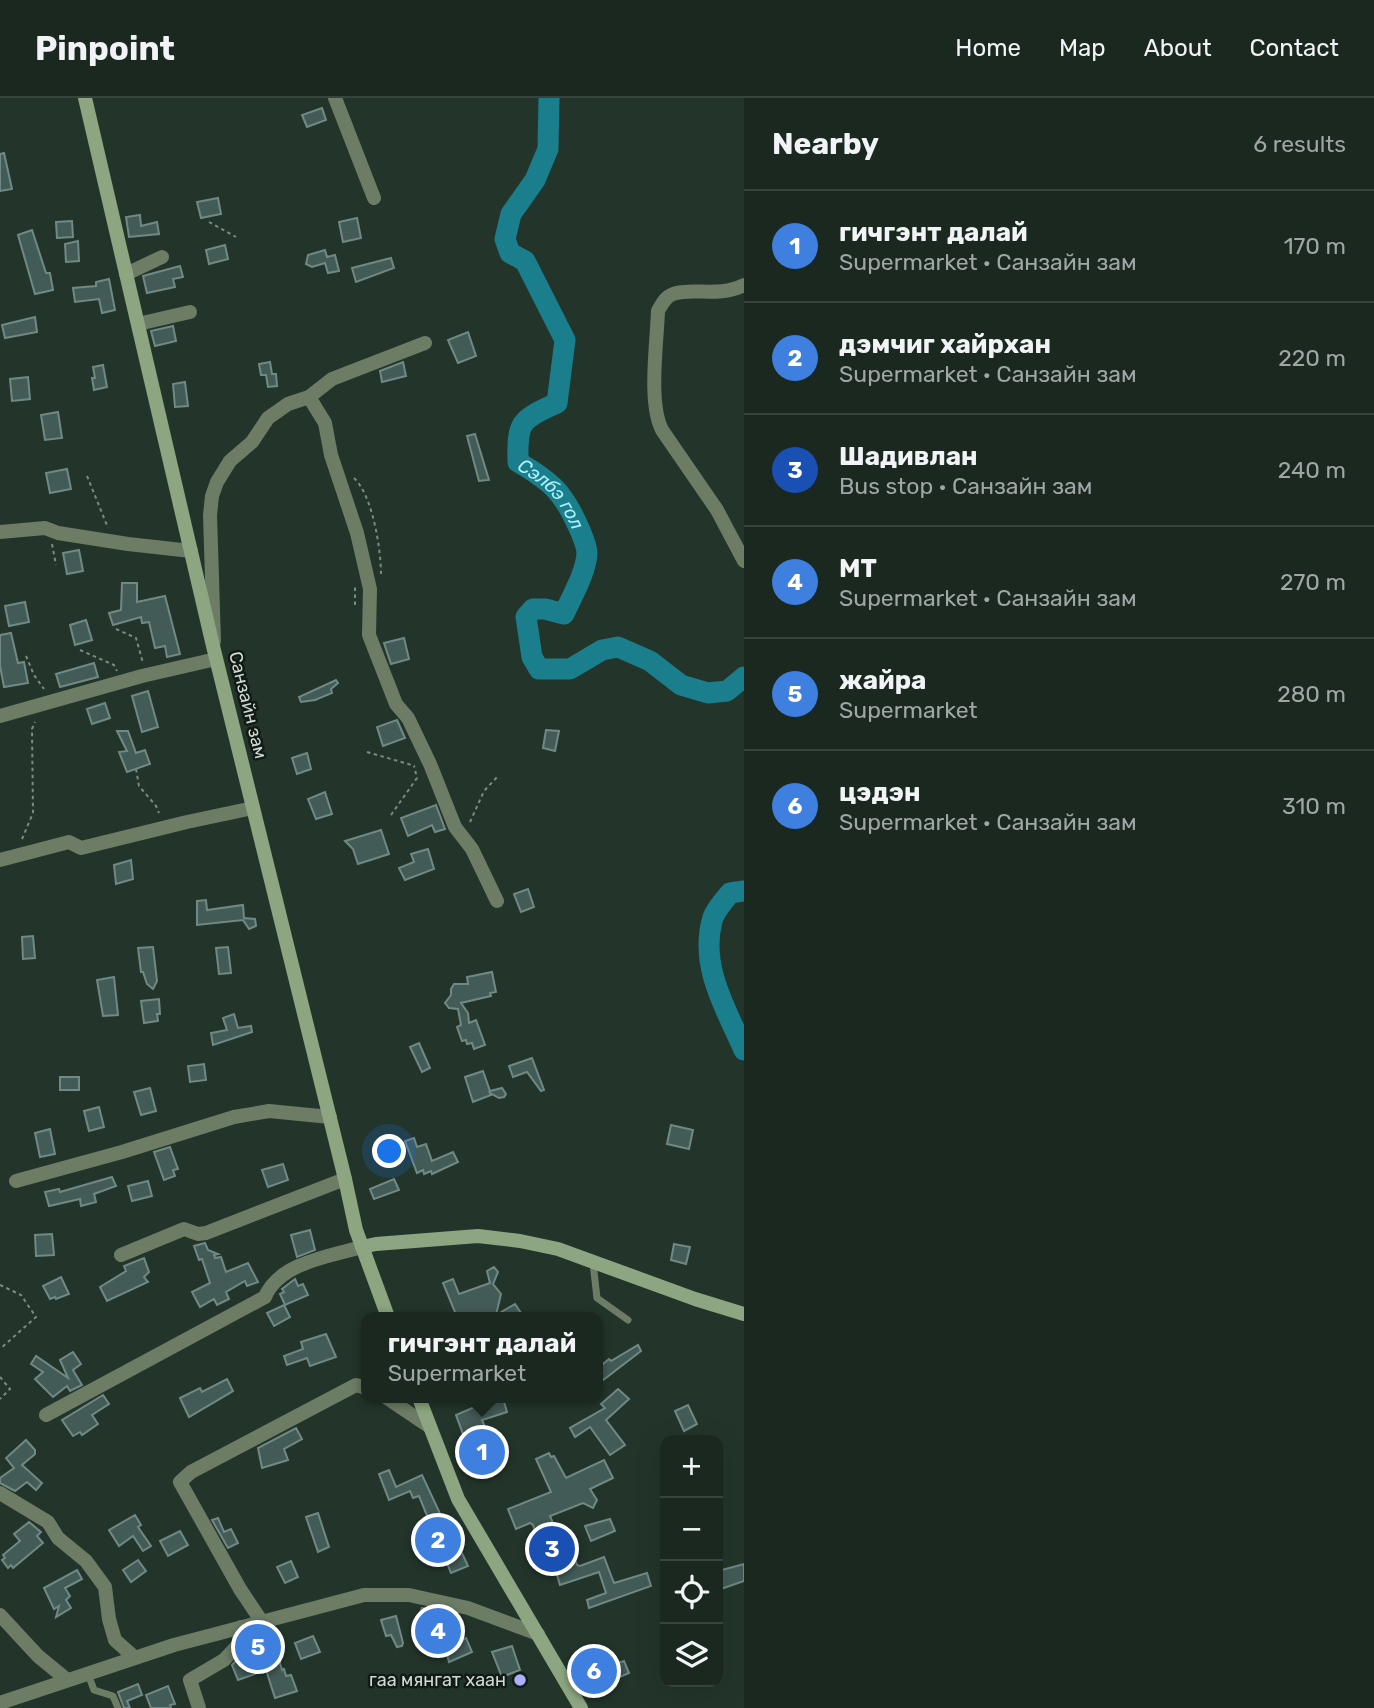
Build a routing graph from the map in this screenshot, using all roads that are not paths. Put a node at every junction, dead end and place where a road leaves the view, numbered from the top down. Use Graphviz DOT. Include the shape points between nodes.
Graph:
graph roads {
  1 [pos="85,98"];
  2 [pos="335,98"];
  3 [pos="374,198"];
  4 [pos="162,257"];
  5 [pos="127,274"];
  6 [pos="744,285"];
  7 [pos="190,312"];
  8 [pos="138,324"];
  9 [pos="425,342"];
  10 [pos="309,397"];
  11 [pos="0,532"];
  12 [pos="191,551"];
  13 [pos="744,561"];
  14 [pos="215,652"];
  15 [pos="0,716"];
  16 [pos="253,808"];
  17 [pos="0,859"];
  18 [pos="497,901"];
  19 [pos="330,1117"];
  20 [pos="345,1179"];
  21 [pos="16,1181"];
  22 [pos="362,1247"];
  23 [pos="121,1255"];
  24 [pos="593,1262"];
  25 [pos="386,1312"];
  26 [pos="744,1314"];
  27 [pos="628,1320"];
  28 [pos="361,1386"];
  29 [pos="394,1403"];
  30 [pos="421,1403"];
  31 [pos="46,1415"];
  32 [pos="430,1427"];
  33 [pos="0,1493"];
  34 [pos="0,1615"];
  35 [pos="262,1622"];
  36 [pos="241,1627"];
  37 [pos="538,1634"];
  38 [pos="134,1657"];
  39 [pos="88,1673"];
  40 [pos="66,1679"];
  41 [pos="0,1703"];
  42 [pos="118,1708"];
  43 [pos="199,1708"];
  44 [pos="581,1708"];
  1 -- 5 [label="main road, Санзайн зам"];
  2 -- 3 [label="street"];
  4 -- 5 [label="street"];
  5 -- 8 [label="main road, Санзайн зам"];
  6 -- 13 [label="street" via="723,292 674,294 664,300 658,311 655,401 662,430 717,510"];
  7 -- 8 [label="street"];
  8 -- 12 [label="main road, Санзайн зам"];
  9 -- 10 [label="street" via="332,379"];
  10 -- 14 [label="street" via="268,418 252,442 230,461 212,496"];
  10 -- 18 [label="street" via="325,423 357,533 370,589 369,635 396,704 408,718 455,827 472,849"];
  11 -- 12 [label="street" via="48,530"];
  12 -- 14 [label="main road, Санзайн зам"];
  14 -- 15 [label="street"];
  14 -- 16 [label="main road, Санзайн зам"];
  16 -- 17 [label="street" via="81,848 69,842"];
  16 -- 19 [label="main road, Санзайн зам"];
  19 -- 20 [label="main road, Санзайн зам"];
  19 -- 21 [label="street" via="269,1111 234,1117"];
  20 -- 22 [label="main road, Санзайн зам"];
  20 -- 23 [label="street" via="206,1233 184,1229"];
  22 -- 24 [label="main road" via="478,1236 520,1241"];
  22 -- 25 [label="main road, Санзайн зам"];
  22 -- 31 [label="street" via="281,1276 265,1297"];
  24 -- 26 [label="main road"];
  24 -- 27 [label="lane" via="597,1298"];
  28 -- 35 [label="street" via="356,1385 191,1472 180,1482"];
  29 -- 32 [label="street"];
  30 -- 32 [label="main road"];
  32 -- 37 [label="main road" via="458,1499"];
  33 -- 38 [label="street" via="47,1522 58,1538 86,1561 105,1587 115,1640"];
  34 -- 40 [label="street" via="37,1656"];
  35 -- 36 [label="street"];
  35 -- 37 [label="street" via="364,1595 408,1595 468,1608"];
  36 -- 38 [label="street"];
  36 -- 43 [label="street" via="240,1643 224,1660 190,1679"];
  37 -- 44 [label="main road"];
  38 -- 39 [label="street"];
  39 -- 40 [label="street"];
  39 -- 42 [label="lane" via="94,1690 113,1696"];
  40 -- 41 [label="street"];
}
